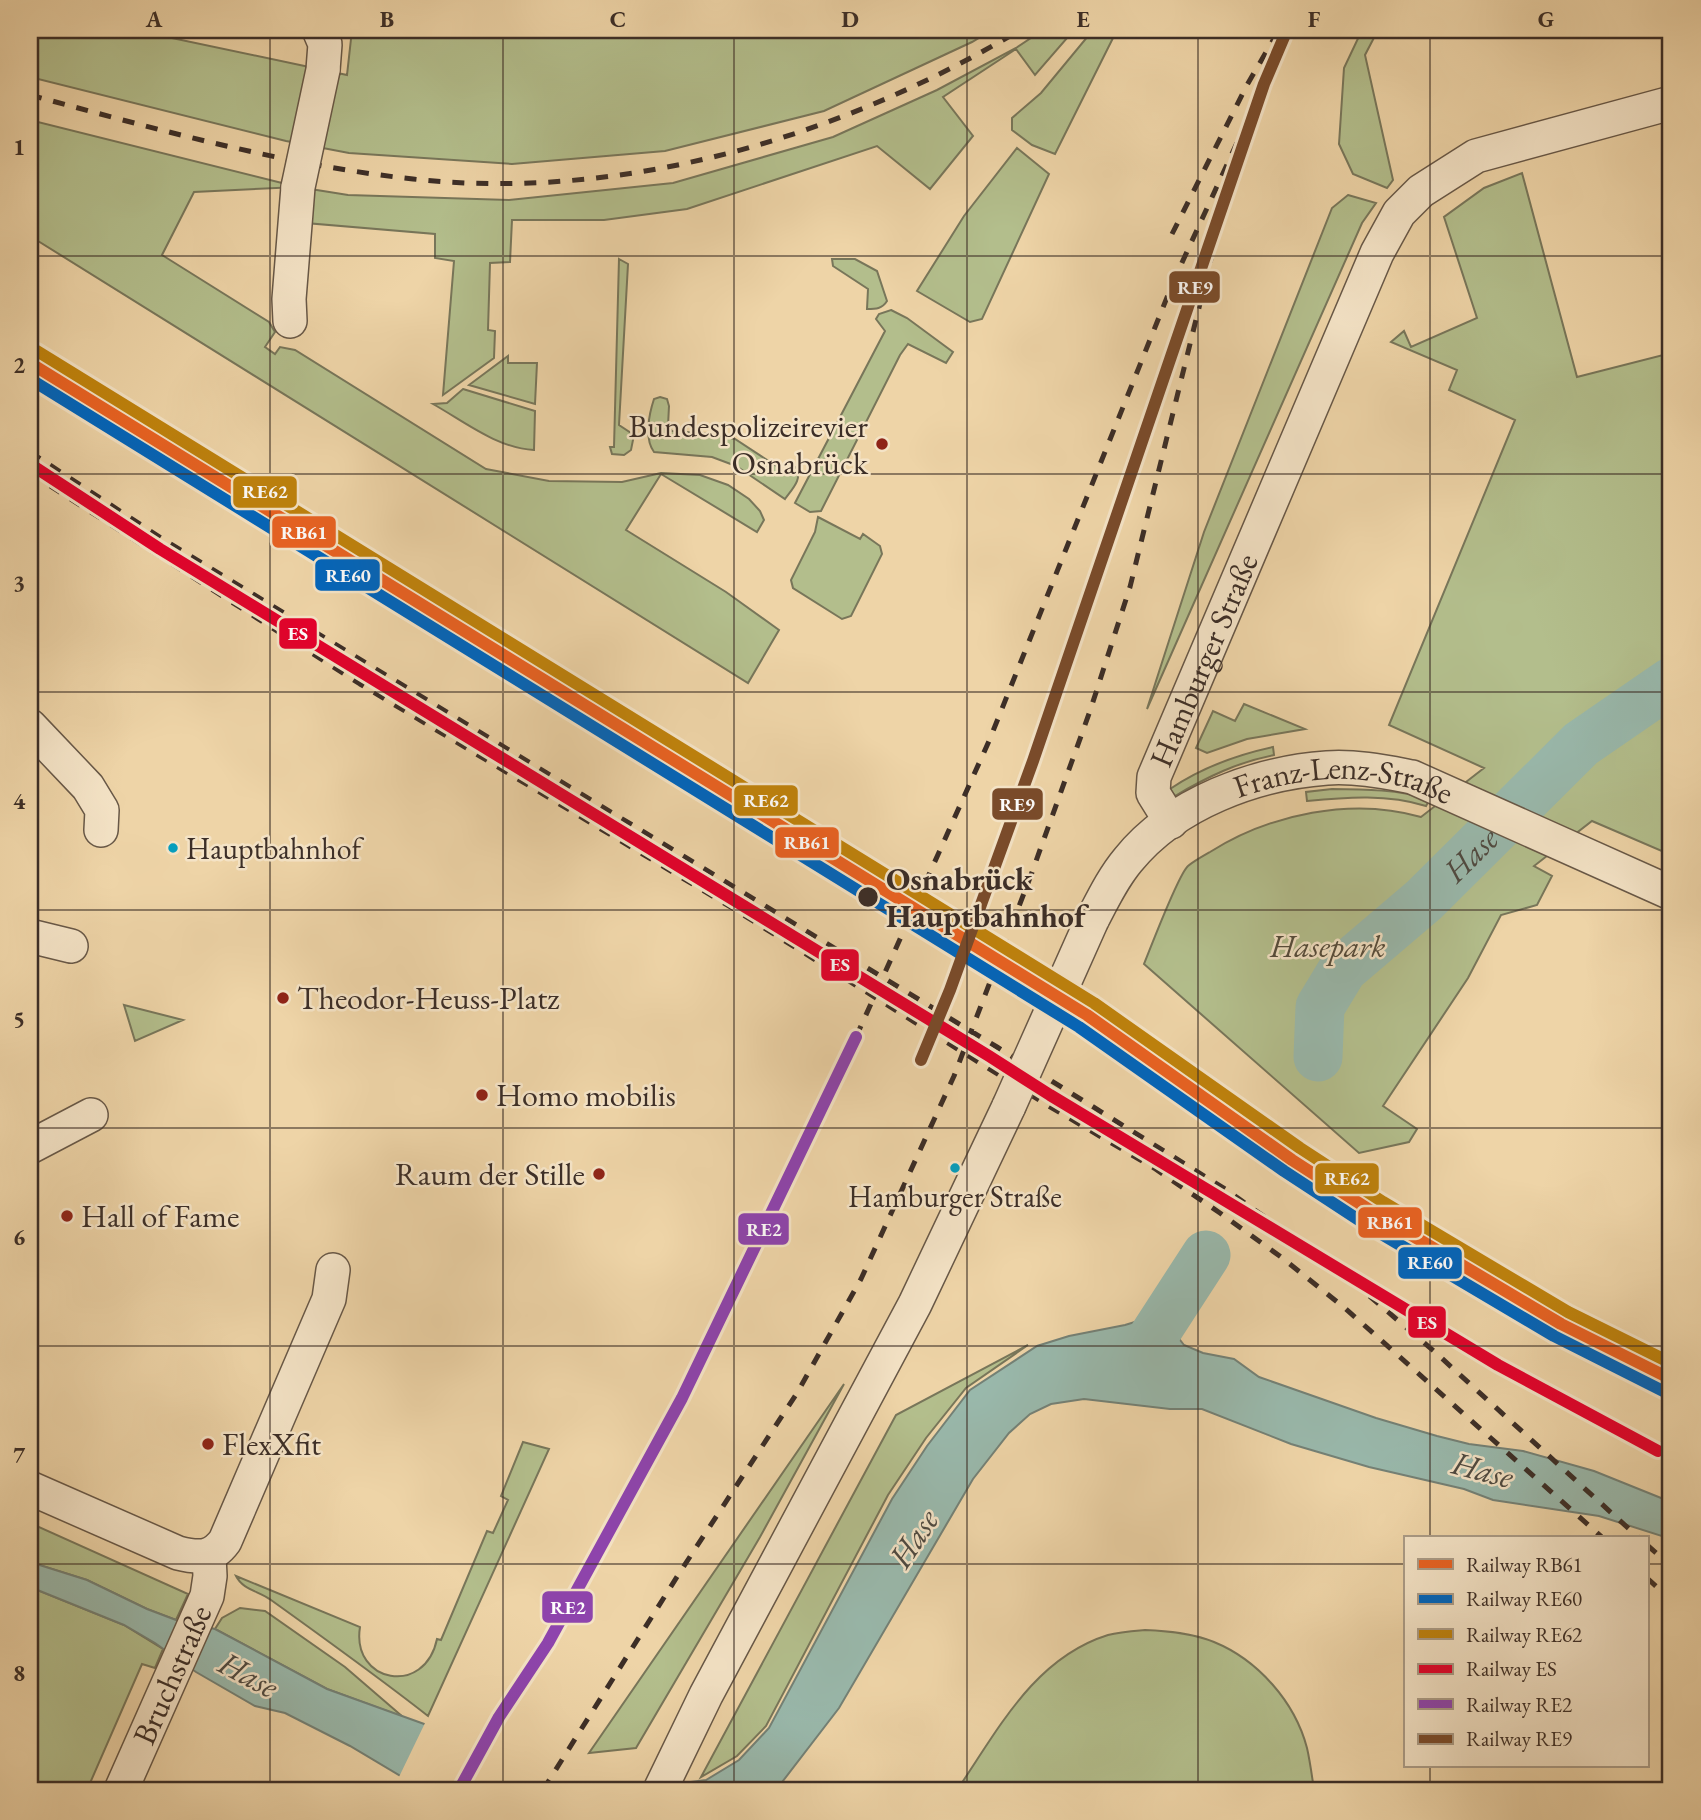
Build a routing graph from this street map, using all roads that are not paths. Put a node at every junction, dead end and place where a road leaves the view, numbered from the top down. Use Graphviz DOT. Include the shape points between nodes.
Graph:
graph roads {
  1 [pos="319,30"];
  2 [pos="1671,103"];
  3 [pos="290,321"];
  4 [pos="30,726"];
  5 [pos="1171,822"];
  6 [pos="102,830"];
  7 [pos="1671,893"];
  8 [pos="30,936"];
  9 [pos="71,946"];
  10 [pos="91,1115"];
  11 [pos="30,1147"];
  12 [pos="331,1284"];
  13 [pos="30,1488"];
  14 [pos="217,1549"];
  15 [pos="665,1777"];
  16 [pos="121,1790"];
  1 -- 3 [label="street, bridge" via="325,44 323,70 298,187"];
  2 -- 5 [label="street, Hamburger Straße" via="1476,156 1421,191 1399,213 1377,253 1154,777 1153,793"];
  4 -- 6 [label="street" via="88,787 102,810"];
  5 -- 7 [label="street, Franz-Lenz-Straße" via="1206,800 1292,772 1330,767 1369,770 1412,777"];
  5 -- 15 [label="street, bridge" via="1128,860 1092,920 915,1304"];
  8 -- 9 [label="street"];
  10 -- 11 [label="street"];
  12 -- 14 [label="street, Bruchstraße"];
  13 -- 14 [label="street, Bruchstraße" via="178,1553"];
  14 -- 16 [label="street, Bruchstraße" via="200,1614"];
}
